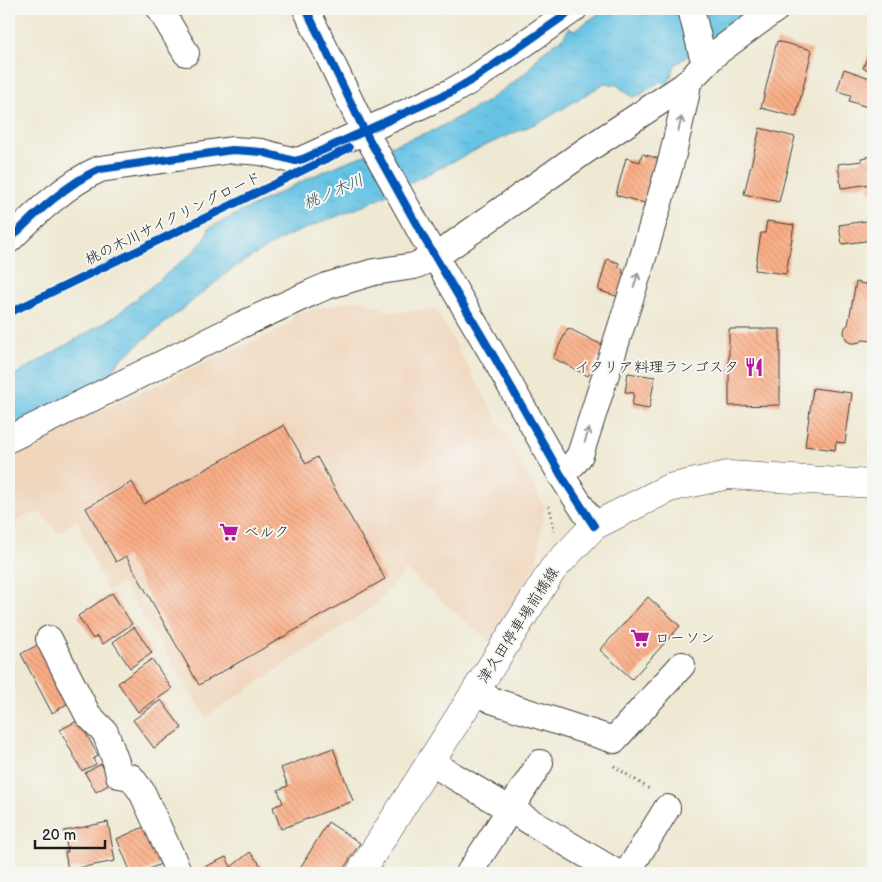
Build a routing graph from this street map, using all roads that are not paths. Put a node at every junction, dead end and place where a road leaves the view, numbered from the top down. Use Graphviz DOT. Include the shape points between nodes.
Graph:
graph roads {
  1 [pos="160,9"];
  2 [pos="306,9"];
  3 [pos="574,9"];
  4 [pos="691,9"];
  5 [pos="776,9"];
  6 [pos="547,18"];
  7 [pos="186,53"];
  8 [pos="705,58"];
  9 [pos="684,85"];
  10 [pos="367,135"];
  11 [pos="9,240"];
  12 [pos="429,247"];
  13 [pos="9,438"];
  14 [pos="562,475"];
  15 [pos="873,484"];
  16 [pos="594,526"];
  17 [pos="49,638"];
  18 [pos="682,665"];
  19 [pos="475,692"];
  20 [pos="430,762"];
  21 [pos="540,763"];
  22 [pos="667,808"];
  23 [pos="510,809"];
  24 [pos="179,873"];
  25 [pos="360,873"];
  26 [pos="469,873"];
  27 [pos="617,873"];
  28 [pos="627,873"];
  1 -- 7 [label="street"];
  2 -- 10 [label="street"];
  3 -- 6 [label="street"];
  4 -- 8 [label="street"];
  5 -- 8 [label="street"];
  6 -- 10 [label="street" via="467,82"];
  8 -- 9 [label="street"];
  9 -- 12 [label="street" via="585,151"];
  14 -- 9 [label="street, one-way" via="580,455 636,280 672,158 686,96"];
  10 -- 11 [label="street" via="295,161 261,152 232,150 100,169 57,196"];
  10 -- 12 [label="street"];
  12 -- 13 [label="street" via="414,266 374,272 327,286 241,324"];
  12 -- 14 [label="street"];
  14 -- 16 [label="street"];
  15 -- 16 [label="main road, 津久田停車場前橋線" via="728,475 669,488"];
  16 -- 19 [label="main road, 津久田停車場前橋線" via="553,569"];
  17 -- 24 [label="street" via="88,715 105,732 119,775 131,777 142,792"];
  18 -- 19 [label="street" via="614,740"];
  19 -- 20 [label="main road, 津久田停車場前橋線"];
  20 -- 23 [label="street"];
  20 -- 25 [label="main road, 津久田停車場前橋線"];
  21 -- 23 [label="street"];
  22 -- 28 [label="street"];
  23 -- 26 [label="street"];
  23 -- 27 [label="street"];
}
